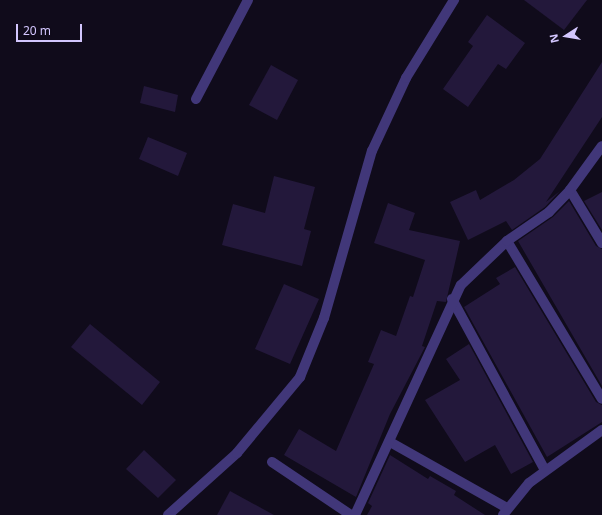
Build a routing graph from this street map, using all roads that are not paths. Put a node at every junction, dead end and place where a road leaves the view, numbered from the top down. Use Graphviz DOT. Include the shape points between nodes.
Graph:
graph roads {
  1 [pos="248,0"];
  2 [pos="454,0"];
  3 [pos="196,99"];
  4 [pos="602,146"];
  5 [pos="570,190"];
  6 [pos="507,241"];
  7 [pos="602,243"];
  8 [pos="452,299"];
  9 [pos="602,399"];
  10 [pos="602,430"];
  11 [pos="390,442"];
  12 [pos="272,462"];
  13 [pos="545,470"];
  14 [pos="505,511"];
  15 [pos="168,515"];
  16 [pos="351,515"];
  17 [pos="355,515"];
  1 -- 3 [label="street"];
  2 -- 15 [label="street" via="406,78 372,151 324,318 300,377 237,453"];
  4 -- 5 [label="street"];
  5 -- 6 [label="street" via="549,212"];
  5 -- 7 [label="street"];
  6 -- 8 [label="street" via="476,268"];
  6 -- 9 [label="street"];
  8 -- 11 [label="street"];
  8 -- 13 [label="street"];
  10 -- 13 [label="street"];
  11 -- 14 [label="street"];
  11 -- 17 [label="street"];
  12 -- 16 [label="street"];
  13 -- 14 [label="street"];
}
